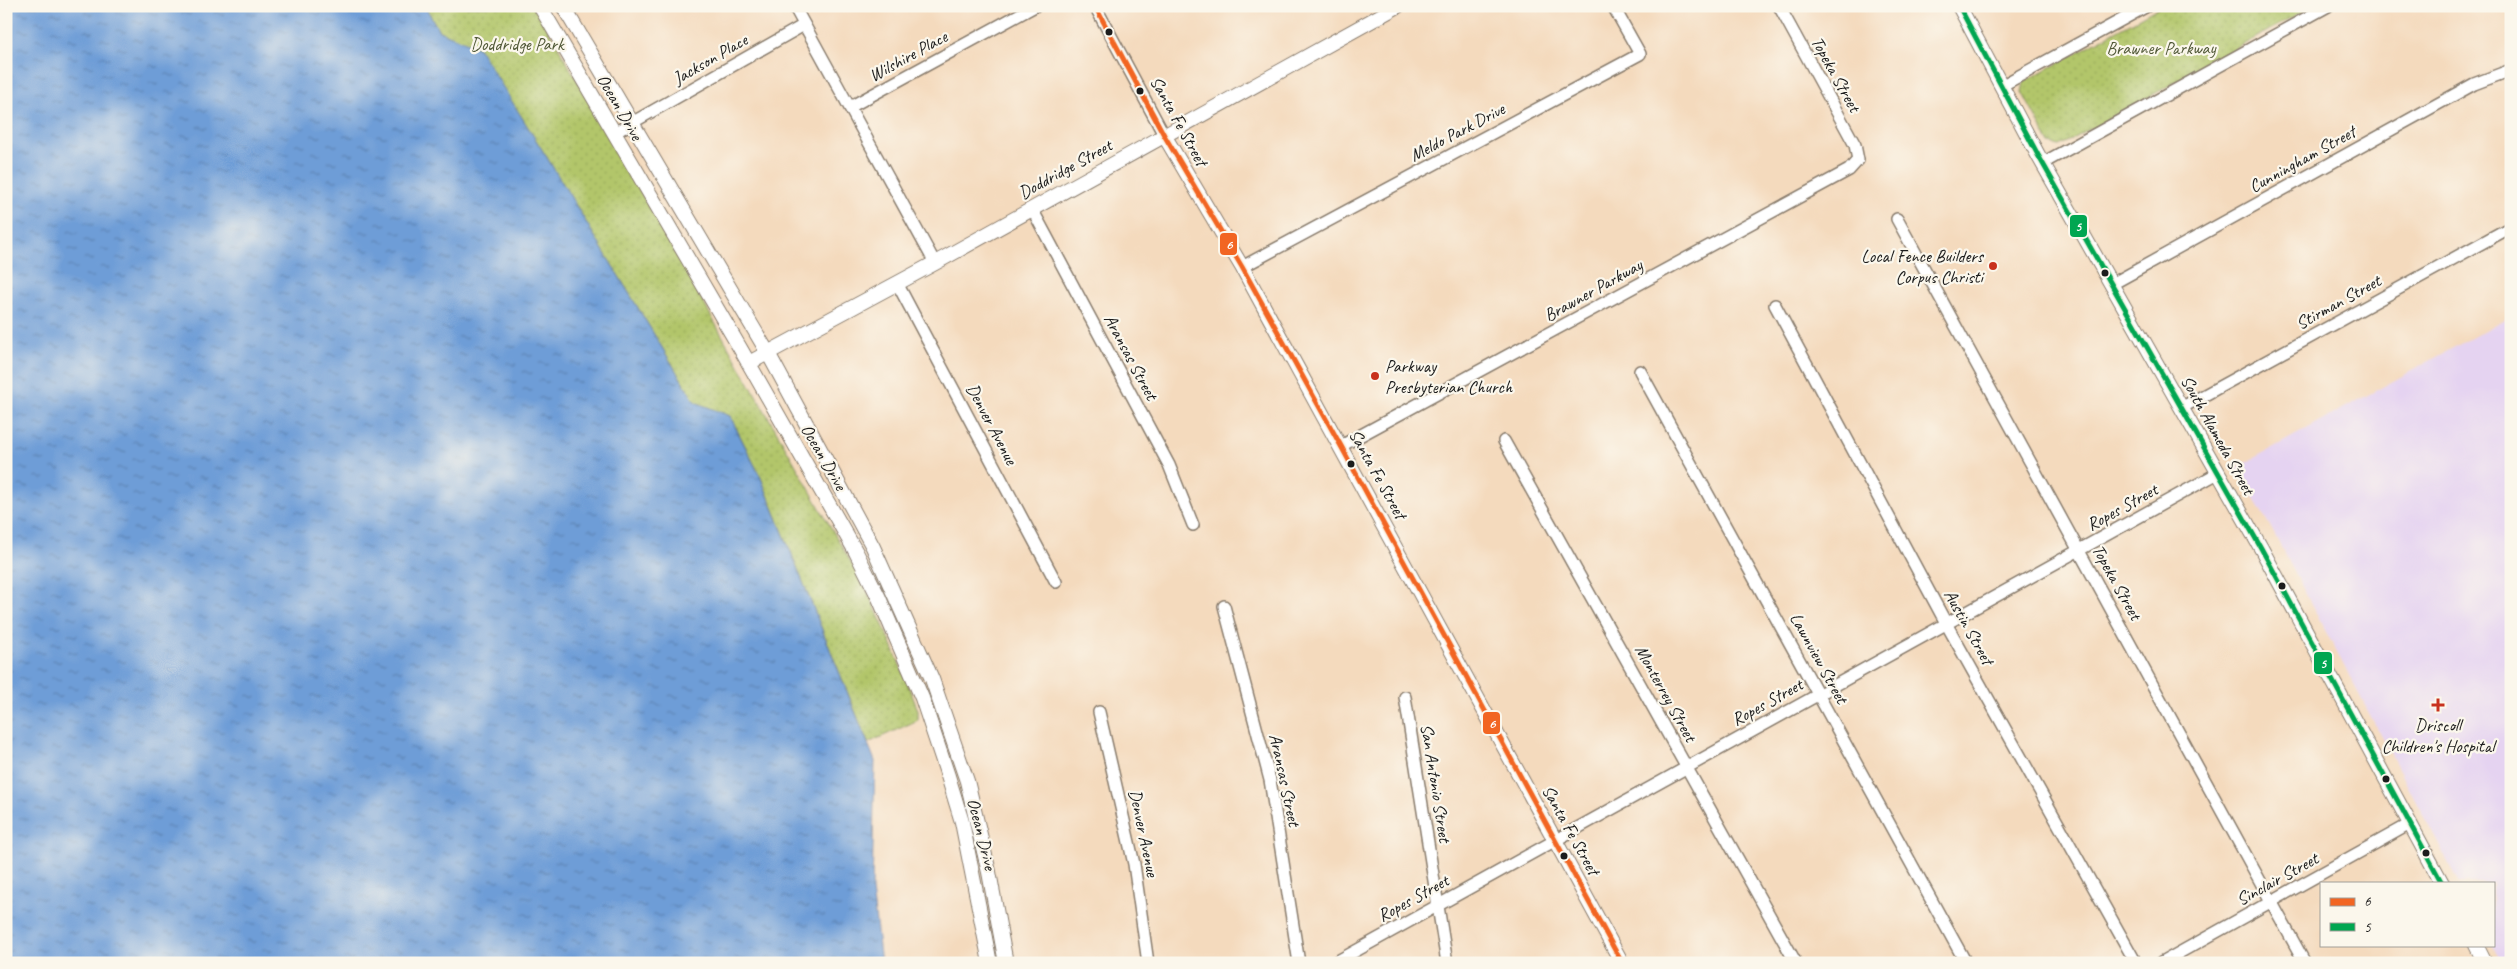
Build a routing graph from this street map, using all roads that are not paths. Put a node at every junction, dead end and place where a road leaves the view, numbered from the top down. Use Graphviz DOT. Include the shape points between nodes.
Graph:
graph roads {
  1 [pos="540,6"];
  2 [pos="563,6"];
  3 [pos="794,6"];
  4 [pos="1035,6"];
  5 [pos="1095,6"];
  6 [pos="1398,6"];
  7 [pos="1614,6"];
  8 [pos="1779,6"];
  9 [pos="1959,6"];
  10 [pos="2147,6"];
  11 [pos="2328,6"];
  12 [pos="804,25"];
  13 [pos="584,41"];
  14 [pos="568,52"];
  15 [pos="2511,70"];
  16 [pos="2001,86"];
  17 [pos="850,107"];
  18 [pos="633,123"];
  19 [pos="614,133"];
  20 [pos="1164,135"];
  21 [pos="1858,160"];
  22 [pos="2043,163"];
  23 [pos="1032,209"];
  24 [pos="1898,220"];
  25 [pos="2511,227"];
  26 [pos="935,263"];
  27 [pos="1242,267"];
  28 [pos="897,283"];
  29 [pos="2112,284"];
  30 [pos="1776,305"];
  31 [pos="768,353"];
  32 [pos="749,363"];
  33 [pos="1640,371"];
  34 [pos="2181,408"];
  35 [pos="1504,441"];
  36 [pos="1341,446"];
  37 [pos="2218,474"];
  38 [pos="1193,525"];
  39 [pos="2080,551"];
  40 [pos="1056,582"];
  41 [pos="1224,606"];
  42 [pos="1947,625"];
  43 [pos="911,630"];
  44 [pos="896,638"];
  45 [pos="1818,693"];
  46 [pos="1405,697"];
  47 [pos="1099,712"];
  48 [pos="1687,766"];
  49 [pos="977,818"];
  50 [pos="962,822"];
  51 [pos="2410,824"];
  52 [pos="1555,840"];
  53 [pos="989,872"];
  54 [pos="973,875"];
  55 [pos="2441,882"];
  56 [pos="2273,902"];
  57 [pos="1438,904"];
  58 [pos="1001,932"];
  59 [pos="985,935"];
  60 [pos="2476,946"];
  61 [pos="990,963"];
  62 [pos="1006,963"];
  63 [pos="1148,963"];
  64 [pos="1299,963"];
  65 [pos="1334,963"];
  66 [pos="1447,963"];
  67 [pos="1622,963"];
  68 [pos="1796,963"];
  69 [pos="1966,963"];
  70 [pos="2136,963"];
  71 [pos="2160,963"];
  72 [pos="2305,963"];
  73 [pos="2485,963"];
  1 -- 14 [label="main road, Ocean Drive"];
  2 -- 13 [label="main road, Ocean Drive"];
  3 -- 12 [label="street"];
  4 -- 17 [label="street, Wilshire Place"];
  5 -- 20 [label="street, Santa Fe Street"];
  6 -- 20 [label="main road, Doddridge Street"];
  7 -- 27 [label="street, Meldo Park Drive" via="1640,54"];
  8 -- 21 [label="street, Topeka Street" via="1855,145"];
  9 -- 16 [label="main road, South Alameda Street"];
  10 -- 16 [label="street"];
  11 -- 22 [label="street"];
  12 -- 17 [label="street"];
  12 -- 18 [label="street, Jackson Place"];
  13 -- 14 [label="main road"];
  13 -- 18 [label="main road, Ocean Drive"];
  14 -- 19 [label="main road, Ocean Drive"];
  15 -- 29 [label="street, Cunningham Street" via="2474,84"];
  16 -- 22 [label="main road, South Alameda Street"];
  17 -- 26 [label="street"];
  18 -- 19 [label="street, Jackson Place"];
  18 -- 31 [label="main road, Ocean Drive"];
  19 -- 32 [label="main road, Ocean Drive"];
  20 -- 23 [label="main road, Doddridge Street"];
  20 -- 27 [label="main road, Santa Fe Street"];
  21 -- 36 [label="street, Brawner Parkway" via="1849,170"];
  22 -- 29 [label="main road, South Alameda Street"];
  23 -- 26 [label="main road, Doddridge Street"];
  23 -- 38 [label="street, Aransas Street" via="1169,465"];
  24 -- 39 [label="street, Topeka Street"];
  25 -- 34 [label="street, Stirman Street"];
  26 -- 28 [label="main road, Doddridge Street"];
  27 -- 36 [label="main road, Santa Fe Street"];
  28 -- 31 [label="main road, Doddridge Street"];
  28 -- 40 [label="street, Denver Avenue"];
  29 -- 34 [label="main road, South Alameda Street"];
  30 -- 42 [label="street, Austin Street"];
  31 -- 32 [label="main road, Doddridge Street"];
  31 -- 43 [label="main road, Ocean Drive" via="873,547"];
  32 -- 44 [label="main road, Ocean Drive" via="856,552"];
  33 -- 45 [label="street, Lawnview Street"];
  34 -- 37 [label="main road, South Alameda Street"];
  35 -- 48 [label="street, Monterrey Street"];
  36 -- 52 [label="main road, Santa Fe Street"];
  37 -- 39 [label="street, Ropes Street"];
  37 -- 51 [label="main road, South Alameda Street"];
  39 -- 42 [label="street, Ropes Street"];
  39 -- 56 [label="street, Topeka Street"];
  41 -- 64 [label="street, Aransas Street" via="1270,780"];
  42 -- 45 [label="street, Ropes Street"];
  42 -- 70 [label="street, Austin Street"];
  43 -- 44 [label="main road"];
  43 -- 49 [label="main road, Ocean Drive" via="951,733"];
  44 -- 50 [label="main road, Ocean Drive" via="922,698"];
  45 -- 48 [label="street, Ropes Street"];
  45 -- 69 [label="street, Lawnview Street"];
  46 -- 57 [label="street, San Antonio Street"];
  47 -- 63 [label="street, Denver Avenue" via="1134,864"];
  48 -- 52 [label="street, Ropes Street"];
  48 -- 68 [label="street, Monterrey Street"];
  49 -- 50 [label="main road"];
  49 -- 53 [label="main road, Ocean Drive"];
  50 -- 54 [label="main road, Ocean Drive"];
  51 -- 55 [label="main road, South Alameda Street"];
  51 -- 56 [label="street, Sinclair Street"];
  52 -- 57 [label="street, Ropes Street"];
  52 -- 67 [label="main road, Santa Fe Street"];
  53 -- 54 [label="main road"];
  53 -- 58 [label="main road, Ocean Drive"];
  54 -- 59 [label="main road, Ocean Drive"];
  56 -- 71 [label="street, Sinclair Street"];
  56 -- 72 [label="street, Topeka Street"];
  57 -- 65 [label="street, Ropes Street"];
  57 -- 66 [label="street, San Antonio Street"];
  58 -- 59 [label="main road"];
  58 -- 62 [label="main road, Ocean Drive"];
  59 -- 61 [label="main road, Ocean Drive"];
  60 -- 73 [label="main road"];
}
